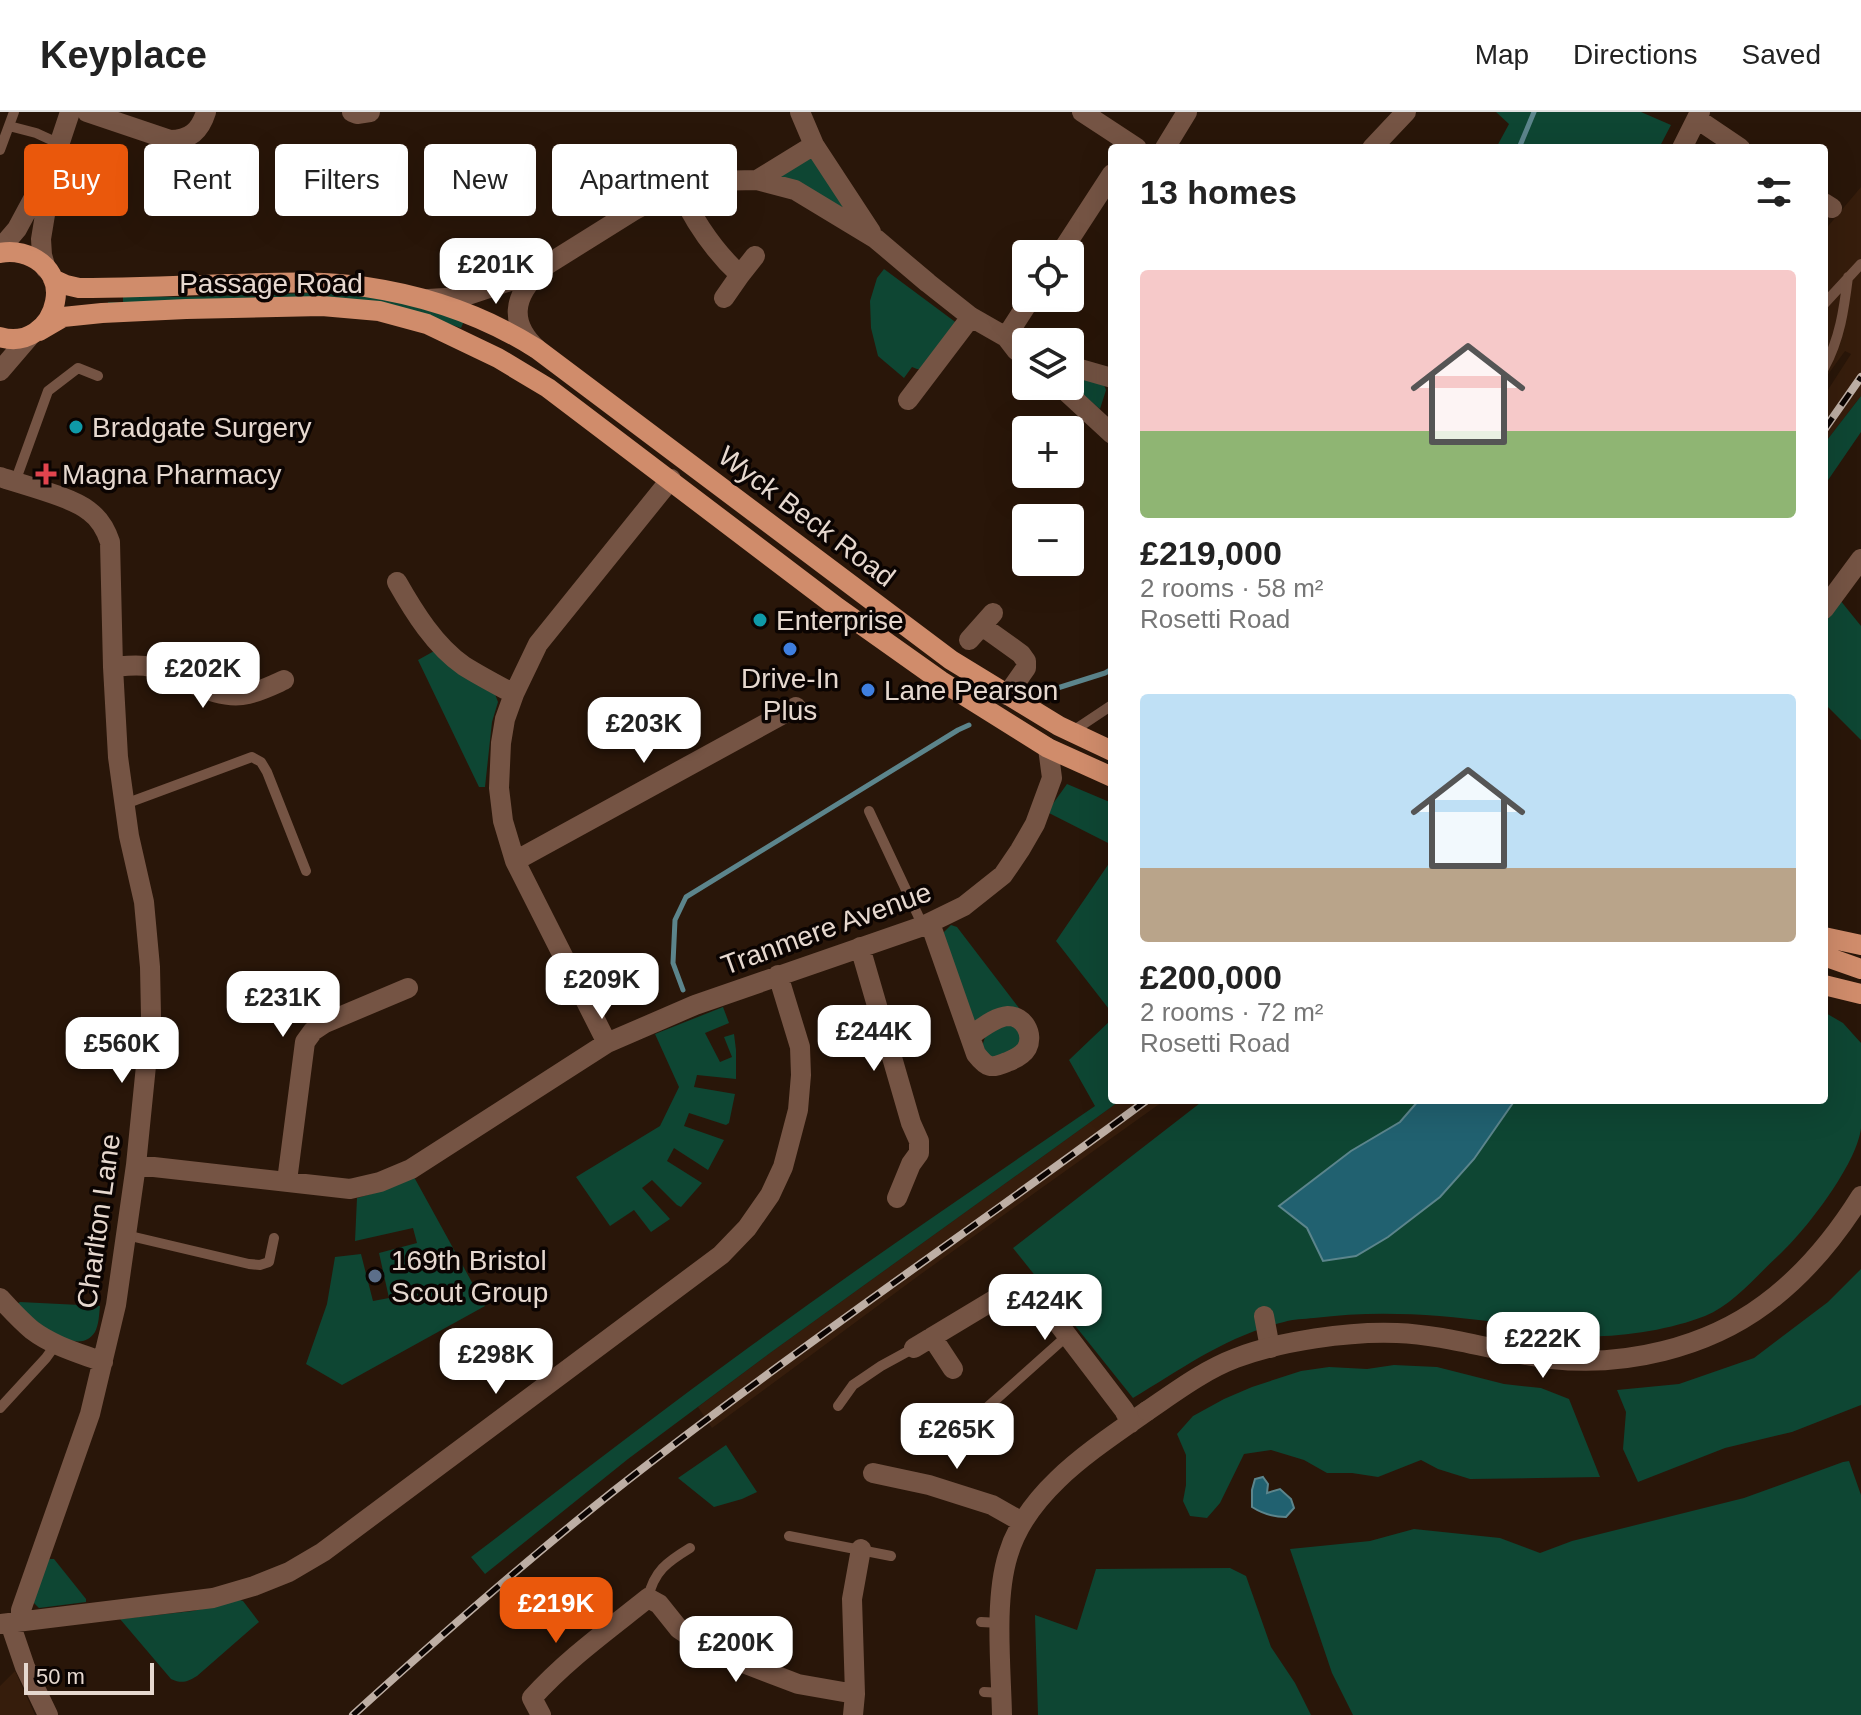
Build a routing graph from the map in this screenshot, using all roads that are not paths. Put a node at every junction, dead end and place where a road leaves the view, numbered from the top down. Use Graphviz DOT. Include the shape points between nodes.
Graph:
graph roads {
  1 [pos="14,112"];
  2 [pos="70,112"];
  3 [pos="87,112"];
  4 [pos="206,112"];
  5 [pos="352,112"];
  6 [pos="370,112"];
  7 [pos="800,112"];
  8 [pos="1082,112"];
  9 [pos="1187,112"];
  10 [pos="1406,112"];
  11 [pos="1698,116"];
  12 [pos="9,126"];
  13 [pos="170,140"];
  14 [pos="48,144"];
  15 [pos="60,144"];
  16 [pos="170,144"];
  17 [pos="1128,144"];
  18 [pos="1167,144"];
  19 [pos="1376,144"];
  20 [pos="1684,144"];
  21 [pos="1735,144"];
  22 [pos="814,145"];
  23 [pos="0,150"];
  24 [pos="737,180"];
  25 [pos="757,180"];
  26 [pos="1108,180"];
  27 [pos="24,216"];
  28 [pos="45,216"];
  29 [pos="625,216"];
  30 [pos="692,216"];
  31 [pos="876,239"];
  32 [pos="1069,240"];
  33 [pos="0,251"];
  34 [pos="755,256"];
  35 [pos="1861,264"];
  36 [pos="545,266"];
  37 [pos="50,274"];
  38 [pos="740,275"];
  39 [pos="1848,277"];
  40 [pos="424,298"];
  41 [pos="724,298"];
  42 [pos="1828,300"];
  43 [pos="1022,312"];
  44 [pos="475,316"];
  45 [pos="971,317"];
  46 [pos="34,334"];
  47 [pos="0,337"];
  48 [pos="1006,337"];
  49 [pos="1012,340"];
  50 [pos="1012,345"];
  51 [pos="537,349"];
  52 [pos="498,358"];
  53 [pos="1828,361"];
  54 [pos="1084,370"];
  55 [pos="0,371"];
  56 [pos="98,376"];
  57 [pos="1108,377"];
  58 [pos="908,400"];
  59 [pos="1077,400"];
  60 [pos="1108,426"];
  61 [pos="671,479"];
  62 [pos="8,480"];
  63 [pos="1861,559"];
  64 [pos="397,582"];
  65 [pos="1828,604"];
  66 [pos="410,605"];
  67 [pos="392,616"];
  68 [pos="981,627"];
  69 [pos="113,667"];
  70 [pos="284,680"];
  71 [pos="514,694"];
  72 [pos="1007,695"];
  73 [pos="796,707"];
  74 [pos="1108,708"];
  75 [pos="1071,732"];
  76 [pos="1048,748"];
  77 [pos="1108,749"];
  78 [pos="1108,775"];
  79 [pos="125,804"];
  80 [pos="869,811"];
  81 [pos="515,861"];
  82 [pos="306,871"];
  83 [pos="926,924"];
  84 [pos="1828,938"];
  85 [pos="1861,945"];
  86 [pos="860,947"];
  87 [pos="1828,957"];
  88 [pos="1861,969"];
  89 [pos="778,975"];
  90 [pos="1828,986"];
  91 [pos="408,988"];
  92 [pos="1857,996"];
  93 [pos="970,1036"];
  94 [pos="607,1043"];
  95 [pos="136,1165"];
  96 [pos="287,1181"];
  97 [pos="1861,1196"];
  98 [pos="897,1198"];
  99 [pos="126,1235"];
  100 [pos="274,1238"];
  101 [pos="0,1298"];
  102 [pos="1264,1316"];
  103 [pos="1068,1335"];
  104 [pos="923,1342"];
  105 [pos="56,1344"];
  106 [pos="1270,1348"];
  107 [pos="103,1362"];
  108 [pos="953,1369"];
  109 [pos="838,1406"];
  110 [pos="0,1408"];
  111 [pos="1139,1417"];
  112 [pos="973,1420"];
  113 [pos="873,1473"];
  114 [pos="1022,1522"];
  115 [pos="789,1536"];
  116 [pos="690,1548"];
  117 [pos="861,1549"];
  118 [pos="891,1556"];
  119 [pos="648,1598"];
  120 [pos="10,1623"];
  121 [pos="854,1705"];
  122 [pos="48,1715"];
  123 [pos="541,1715"];
  124 [pos="1002,1715"];
  1 -- 12 [label="lane"];
  2 -- 15 [label="street"];
  3 -- 13 [label="street"];
  4 -- 13 [label="street" via="191,136"];
  5 -- 6 [label="street"];
  7 -- 22 [label="street, Passage Road"];
  8 -- 17 [label="street"];
  9 -- 18 [label="street"];
  10 -- 19 [label="street"];
  11 -- 20 [label="street"];
  11 -- 21 [label="street"];
  12 -- 14 [label="lane" via="36,133"];
  12 -- 23 [label="lane"];
  13 -- 16 [label="lane"];
  22 -- 25 [label="street"];
  22 -- 31 [label="street, Passage Road"];
  24 -- 25 [label="street, Passage Road"];
  25 -- 31 [label="street, Passage Road" via="795,190"];
  26 -- 32 [label="street"];
  27 -- 33 [label="street"];
  28 -- 37 [label="street" via="42,255"];
  29 -- 36 [label="street, Passage Road"];
  30 -- 38 [label="street"];
  31 -- 45 [label="street, Passage Road"];
  33 -- 37 [label="main road, Passage Road" via="22,252"];
  34 -- 38 [label="street"];
  35 -- 39 [label="lane"];
  36 -- 40 [label="street, Passage Road" via="475,294"];
  36 -- 51 [label="street, Passage Road" via="529,281 518,304 523,331"];
  37 -- 40 [label="main road, Passage Road" via="79,288 320,282"];
  37 -- 46 [label="main road" via="56,300 48,322"];
  38 -- 41 [label="street"];
  39 -- 42 [label="lane"];
  39 -- 53 [label="lane"];
  40 -- 44 [label="main road, Passage Road"];
  43 -- 48 [label="street"];
  44 -- 51 [label="main road, Wyck Beck Road"];
  45 -- 48 [label="street, Passage Road"];
  45 -- 58 [label="street" via="917,377"];
  46 -- 47 [label="main road" via="14,340"];
  46 -- 52 [label="main road, Passage Road" via="63,317 102,313 322,306 379,311 427,324"];
  46 -- 55 [label="street"];
  48 -- 49 [label="street"];
  48 -- 50 [label="street, Passage Road"];
  51 -- 72 [label="main road, Wyck Beck Road" via="951,660"];
  52 -- 61 [label="main road, Wyck Beck Road" via="548,388"];
  54 -- 57 [label="street"];
  56 -- 62 [label="lane" via="78,368 48,391"];
  59 -- 60 [label="street"];
  61 -- 71 [label="street" via="538,644"];
  61 -- 76 [label="main road, Wyck Beck Road" via="838,608"];
  62 -- 69 [label="street, Charlton Lane" via="77,503 106,529 112,558"];
  63 -- 65 [label="street"];
  64 -- 66 [label="street"];
  66 -- 67 [label="street"];
  66 -- 71 [label="street" via="448,653"];
  68 -- 72 [label="street" via="1026,661"];
  69 -- 70 [label="street" via="152,668 229,695 247,695"];
  69 -- 79 [label="street, Charlton Lane"];
  71 -- 81 [label="street" via="501,743 499,788"];
  72 -- 75 [label="main road, Wyck Beck Road"];
  73 -- 81 [label="street"];
  74 -- 75 [label="lane"];
  75 -- 77 [label="main road, Wyck Beck Road"];
  76 -- 78 [label="main road, Wyck Beck Road"];
  76 -- 83 [label="street, Tranmere Avenue" via="1052,778 1047,793 1035,824 1003,875 964,906"];
  79 -- 82 [label="lane" via="252,757 267,772"];
  79 -- 95 [label="street, Charlton Lane" via="150,967 151,1016"];
  80 -- 83 [label="lane"];
  81 -- 94 [label="street"];
  83 -- 86 [label="street, Tranmere Avenue"];
  83 -- 93 [label="street"];
  84 -- 85 [label="main road"];
  86 -- 89 [label="street, Tranmere Avenue"];
  86 -- 98 [label="street" via="919,1141 919,1153"];
  87 -- 88 [label="main road"];
  89 -- 94 [label="street, Tranmere Avenue"];
  89 -- 120 [label="street" via="800,1047 798,1110 770,1195 721,1255 289,1572 213,1598"];
  90 -- 92 [label="main road"];
  91 -- 96 [label="street" via="325,1023 305,1042"];
  94 -- 96 [label="street, Tranmere Avenue" via="411,1169 351,1194"];
  95 -- 96 [label="street, Tranmere Avenue"];
  95 -- 99 [label="street, Charlton Lane"];
  97 -- 106 [label="street" via="1819,1252 1767,1303 1737,1323 1666,1350 1585,1361 1552,1359 1396,1333 1352,1334"];
  99 -- 100 [label="lane" via="260,1265 269,1262"];
  99 -- 107 [label="street, Charlton Lane"];
  101 -- 105 [label="street" via="33,1331"];
  102 -- 106 [label="street"];
  103 -- 104 [label="street" via="1026,1285"];
  103 -- 111 [label="street" via="1124,1410"];
  103 -- 112 [label="lane"];
  104 -- 108 [label="street"];
  104 -- 109 [label="lane" via="853,1385"];
  105 -- 107 [label="street"];
  105 -- 110 [label="lane"];
  106 -- 111 [label="street" via="1235,1359"];
  107 -- 120 [label="street, Charlton Lane" via="21,1610"];
  111 -- 114 [label="street" via="1081,1458"];
  113 -- 114 [label="street" via="992,1505"];
  114 -- 124 [label="street" via="990,1622 993,1693"];
  115 -- 117 [label="lane"];
  116 -- 119 [label="lane" via="663,1565"];
  117 -- 118 [label="lane"];
  117 -- 121 [label="street" via="852,1599"];
  119 -- 121 [label="street" via="679,1629 712,1651"];
  119 -- 123 [label="street" via="532,1698"];
  120 -- 122 [label="street"];
}
